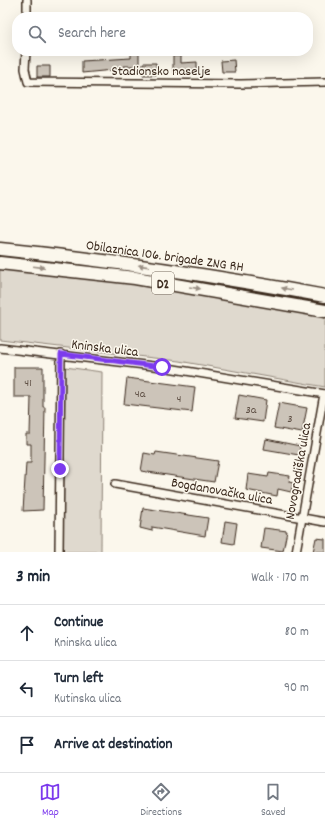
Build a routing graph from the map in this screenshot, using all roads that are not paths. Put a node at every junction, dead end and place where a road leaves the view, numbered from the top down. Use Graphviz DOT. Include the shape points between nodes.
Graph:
graph roads {
  1 [pos="27,0"];
  2 [pos="27,12"];
  3 [pos="26,56"];
  4 [pos="325,82"];
  5 [pos="0,250"];
  6 [pos="0,263"];
  7 [pos="325,296"];
  8 [pos="325,311"];
  9 [pos="0,348"];
  10 [pos="61,354"];
  11 [pos="325,394"];
  12 [pos="115,484"];
  13 [pos="302,518"];
  14 [pos="325,522"];
  15 [pos="59,552"];
  16 [pos="296,552"];
  1 -- 2 [label="street"];
  3 -- 4 [label="street, Stadionsko naselje" via="28,82"];
  7 -- 5 [label="highway, Obilaznica 106. brigade ZNG RH / D2, one-way" via="191,273 68,256"];
  6 -- 8 [label="highway, Obilaznica 106. brigade ZNG RH / D2, one-way" via="134,278"];
  9 -- 10 [label="street, Kninska ulica"];
  10 -- 11 [label="street, Kninska ulica" via="162,367"];
  10 -- 15 [label="street"];
  11 -- 13 [label="street, Novogradiška ulica"];
  12 -- 13 [label="street, Bogdanovačka ulica"];
  13 -- 14 [label="street, Bogdanovačka ulica"];
  13 -- 16 [label="street, Novogradiška ulica"];
}
